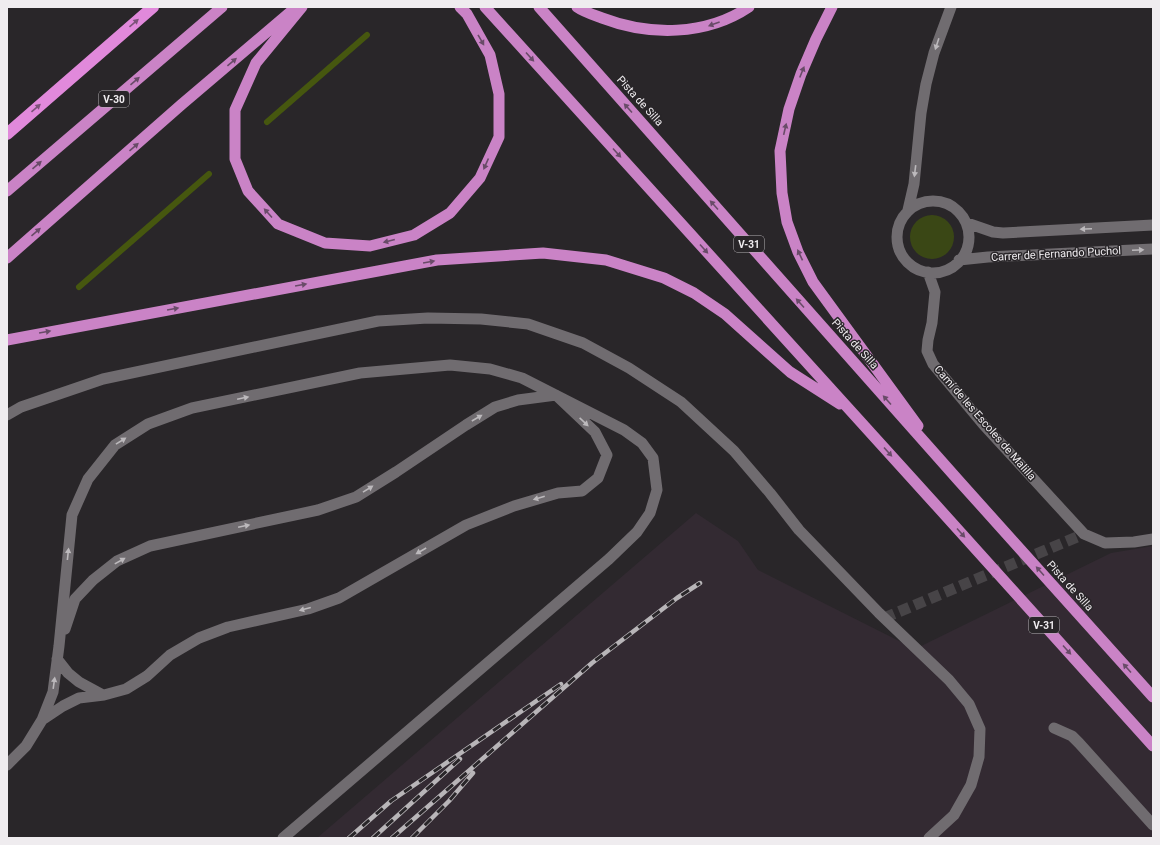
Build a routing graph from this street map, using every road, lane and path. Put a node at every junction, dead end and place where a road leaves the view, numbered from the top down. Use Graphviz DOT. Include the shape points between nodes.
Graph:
graph roads {
  1 [pos="153,7"];
  2 [pos="222,7"];
  3 [pos="296,7"];
  4 [pos="302,7"];
  5 [pos="460,7"];
  6 [pos="485,7"];
  7 [pos="539,7"];
  8 [pos="577,7"];
  9 [pos="749,7"];
  10 [pos="832,7"];
  11 [pos="951,7"];
  12 [pos="7,134"];
  13 [pos="7,191"];
  14 [pos="908,210"];
  15 [pos="967,223"];
  16 [pos="1153,225"];
  17 [pos="1153,249"];
  18 [pos="7,258"];
  19 [pos="959,260"];
  20 [pos="928,272"];
  21 [pos="7,340"];
  22 [pos="556,395"];
  23 [pos="853,413"];
  24 [pos="7,415"];
  25 [pos="959,482"];
  26 [pos="1153,539"];
  27 [pos="59,646"];
  28 [pos="57,659"];
  29 [pos="104,695"];
  30 [pos="1153,697"];
  31 [pos="42,720"];
  32 [pos="1054,728"];
  33 [pos="1153,746"];
  34 [pos="7,765"];
  35 [pos="1153,825"];
  36 [pos="283,838"];
  37 [pos="929,838"];
  12 -- 1 [label="highway, one-way"];
  13 -- 2 [label="highway, V-30, one-way"];
  18 -- 3 [label="highway, one-way"];
  5 -- 4 [label="highway, one-way" via="467,14 490,55 499,94 499,137 480,178 450,214 414,235 370,246 325,243 278,224 248,191 235,159 235,110 256,63"];
  6 -- 23 [label="highway, V-31, one-way"];
  25 -- 7 [label="highway, Pista de Silla / V-31, one-way"];
  9 -- 8 [label="highway, one-way" via="737,15 707,26 678,31 654,30 614,22"];
  25 -- 10 [label="highway, one-way" via="813,282 787,222 782,193 780,151 789,109 801,74"];
  11 -- 14 [label="street, one-way" via="926,84 914,184"];
  14 -- 15 [label="street" via="929,200 940,201 952,205"];
  14 -- 20 [label="street" via="900,220 897,244 909,264"];
  16 -- 15 [label="street, one-way" via="1003,233"];
  15 -- 19 [label="street" via="968,246"];
  19 -- 17 [label="street, Carrer de Fernando Puchol, one-way"];
  19 -- 20 [label="street" via="955,266 944,271"];
  20 -- 26 [label="street, Camí de les Escoles de Malilla" via="935,292 927,351 933,364 983,424 1084,534 1105,543"];
  21 -- 23 [label="highway, one-way" via="437,260 543,253 606,260 664,278 694,293 726,314 790,372"];
  27 -- 22 [label="street, one-way" via="75,599 93,580 117,561 150,546 318,510 356,497 466,424 495,408 518,400"];
  27 -- 22 [label="street, one-way" via="72,515 88,479 115,445 148,424 192,408 360,373 450,365 490,369 522,378"];
  22 -- 29 [label="street, one-way" via="595,432 607,455 598,478 582,491 558,493 514,506 466,525 339,598 308,609 228,627 199,638 170,655 148,676 126,689"];
  22 -- 36 [label="street" via="624,430 642,443 653,458 657,483 650,513 637,532 609,559"];
  23 -- 33 [label="highway, V-31, one-way"];
  24 -- 37 [label="street" via="21,407 104,379 378,321 428,318 481,319 528,324 583,343 629,368 681,402 734,451 799,530 879,613 949,680 969,704 980,729 979,757 971,785 954,815"];
  30 -- 25 [label="highway, Pista de Silla / V-31, one-way"];
  27 -- 28 [label="street"];
  28 -- 29 [label="street" via="79,682"];
  31 -- 28 [label="street, one-way" via="53,692"];
  29 -- 31 [label="street" via="79,698"];
  31 -- 34 [label="street" via="26,746"];
  32 -- 35 [label="street" via="1072,736"];
}
